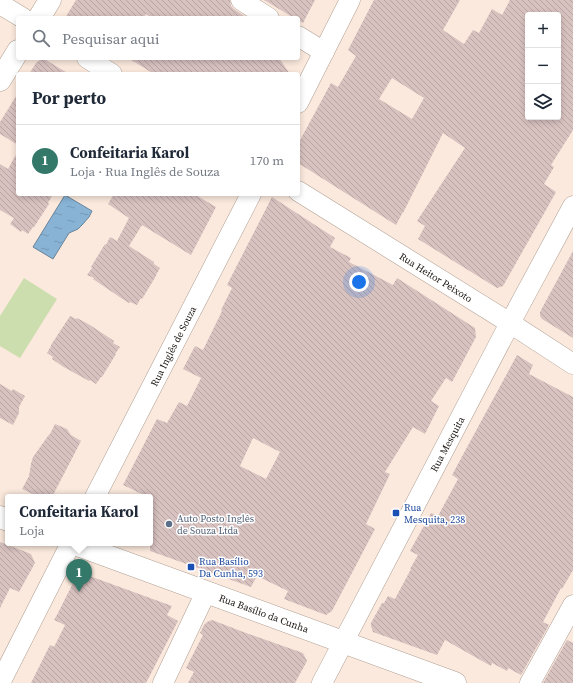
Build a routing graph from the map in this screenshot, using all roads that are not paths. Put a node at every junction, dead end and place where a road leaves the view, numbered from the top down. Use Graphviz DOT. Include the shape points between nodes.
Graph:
graph roads {
  1 [pos="50,0"];
  2 [pos="241,0"];
  3 [pos="350,0"];
  4 [pos="0,4"];
  5 [pos="20,16"];
  6 [pos="40,16"];
  7 [pos="266,16"];
  8 [pos="300,37"];
  9 [pos="324,52"];
  10 [pos="16,54"];
  11 [pos="90,60"];
  12 [pos="109,72"];
  13 [pos="0,80"];
  14 [pos="300,99"];
  15 [pos="300,192"];
  16 [pos="250,196"];
  17 [pos="573,206"];
  18 [pos="510,322"];
  19 [pos="573,364"];
  20 [pos="97,494"];
  21 [pos="70,546"];
  22 [pos="80,546"];
  23 [pos="206,592"];
  24 [pos="573,605"];
  25 [pos="343,642"];
  26 [pos="0,683"];
  27 [pos="163,683"];
  28 [pos="322,683"];
  29 [pos="455,683"];
  30 [pos="530,683"];
  1 -- 6 [label="street"];
  2 -- 7 [label="street"];
  3 -- 9 [label="street"];
  4 -- 5 [label="street"];
  8 -- 9 [label="street"];
  9 -- 14 [label="street"];
  10 -- 13 [label="street"];
  11 -- 12 [label="street"];
  15 -- 18 [label="street, Rua Heitor Peixoto"];
  16 -- 20 [label="street, Rua Inglês de Souza"];
  17 -- 18 [label="street, Rua Mesquita"];
  18 -- 19 [label="street, Rua Heitor Peixoto"];
  18 -- 25 [label="street, Rua Mesquita"];
  21 -- 26 [label="street"];
  22 -- 23 [label="street, Rua Basílio da Cunha"];
  23 -- 25 [label="street, Rua Basílio da Cunha"];
  23 -- 27 [label="street"];
  24 -- 30 [label="street"];
  25 -- 28 [label="street, Rua Mesquita"];
  25 -- 29 [label="street, Rua Basílio da Cunha"];
}
